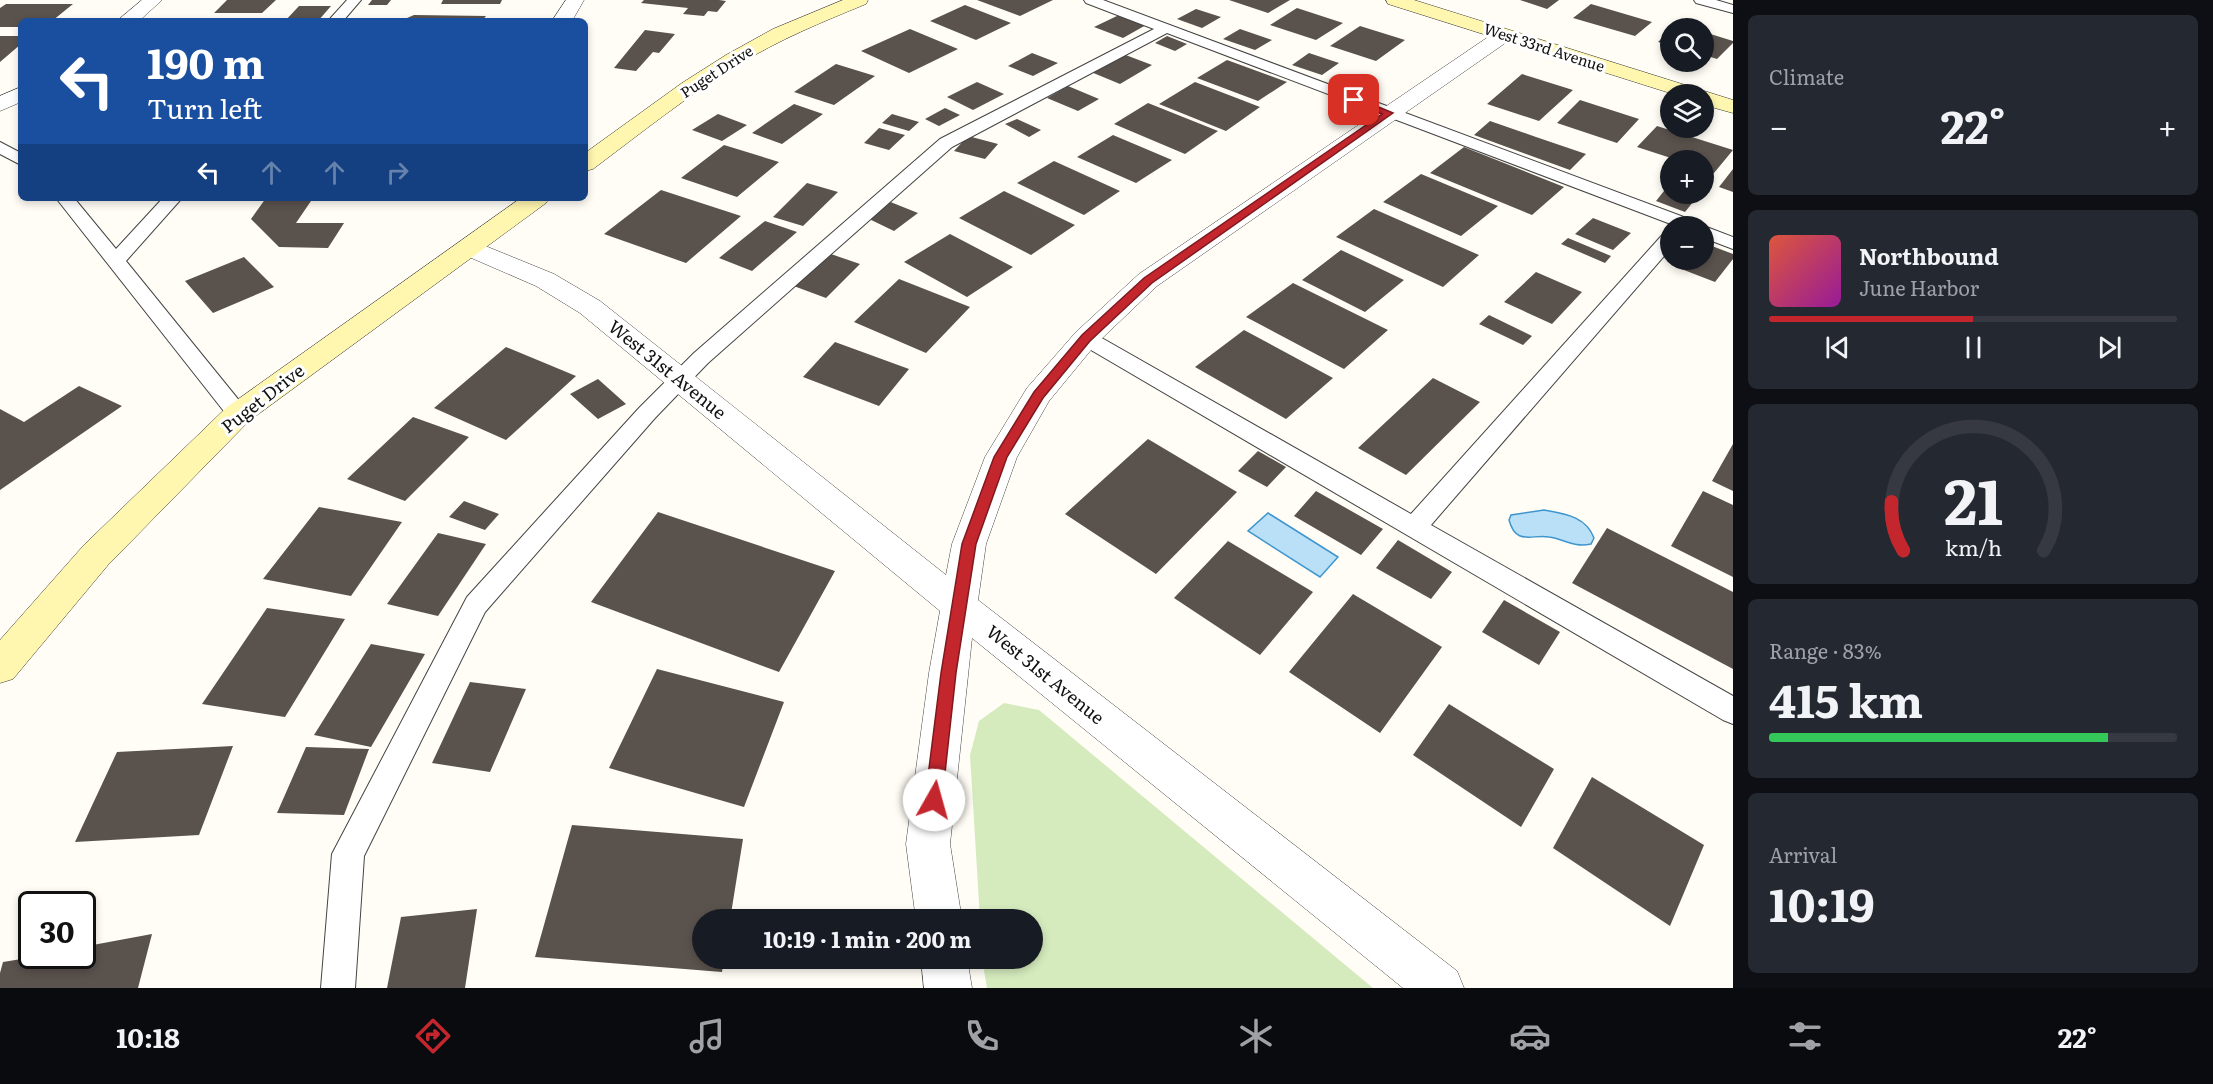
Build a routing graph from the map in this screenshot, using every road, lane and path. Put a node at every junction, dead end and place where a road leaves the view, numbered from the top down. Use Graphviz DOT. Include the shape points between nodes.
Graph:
graph roads {
  1 [pos="153,0"];
  2 [pos="354,0"];
  3 [pos="575,0"];
  4 [pos="860,0"];
  5 [pos="1091,0"];
  6 [pos="1395,0"];
  7 [pos="1701,0"];
  8 [pos="1733,9"];
  9 [pos="131,18"];
  10 [pos="338,18"];
  11 [pos="564,18"];
  12 [pos="1166,28"];
  13 [pos="1504,35"];
  14 [pos="1661,84"];
  15 [pos="18,95"];
  16 [pos="1714,101"];
  17 [pos="0,105"];
  18 [pos="1733,107"];
  19 [pos="1389,113"];
  20 [pos="0,147"];
  21 [pos="18,158"];
  22 [pos="588,162"];
  23 [pos="67,201"];
  24 [pos="170,201"];
  25 [pos="533,201"];
  26 [pos="1660,220"];
  27 [pos="1714,235"];
  28 [pos="1733,243"];
  29 [pos="469,248"];
  30 [pos="1660,252"];
  31 [pos="116,261"];
  32 [pos="1086,338"];
  33 [pos="679,380"];
  34 [pos="238,414"];
  35 [pos="1414,527"];
  36 [pos="959,606"];
  37 [pos="0,667"];
  38 [pos="1733,711"];
  39 [pos="937,909"];
  40 [pos="945,969"];
  41 [pos="338,988"];
  42 [pos="948,988"];
  43 [pos="1440,988"];
  1 -- 9 [label="street"];
  2 -- 10 [label="lane"];
  3 -- 11 [label="street"];
  4 -- 22 [label="street, Puget Drive" via="754,47"];
  5 -- 12 [label="lane"];
  6 -- 13 [label="street, West 33rd Avenue"];
  7 -- 8 [label="lane"];
  12 -- 19 [label="lane"];
  12 -- 33 [label="lane" via="946,143"];
  13 -- 14 [label="street, West 33rd Avenue"];
  13 -- 19 [label="street"];
  15 -- 17 [label="street"];
  16 -- 18 [label="street"];
  19 -- 26 [label="lane"];
  19 -- 32 [label="street" via="1148,280"];
  20 -- 21 [label="lane"];
  23 -- 31 [label="lane"];
  24 -- 31 [label="lane"];
  25 -- 29 [label="street, Puget Drive"];
  27 -- 28 [label="lane"];
  29 -- 33 [label="street, West 31st Avenue" via="545,280 590,307"];
  29 -- 34 [label="street, Puget Drive"];
  30 -- 35 [label="lane"];
  31 -- 34 [label="lane"];
  32 -- 35 [label="lane"];
  32 -- 36 [label="street" via="1038,395 1001,457 969,544"];
  33 -- 36 [label="street, West 31st Avenue"];
  33 -- 41 [label="lane" via="476,605 348,854"];
  34 -- 37 [label="street, Puget Drive" via="96,555"];
  35 -- 38 [label="lane"];
  36 -- 39 [label="street" via="928,844"];
  36 -- 43 [label="street, West 31st Avenue"];
  40 -- 42 [label="street"];
}
